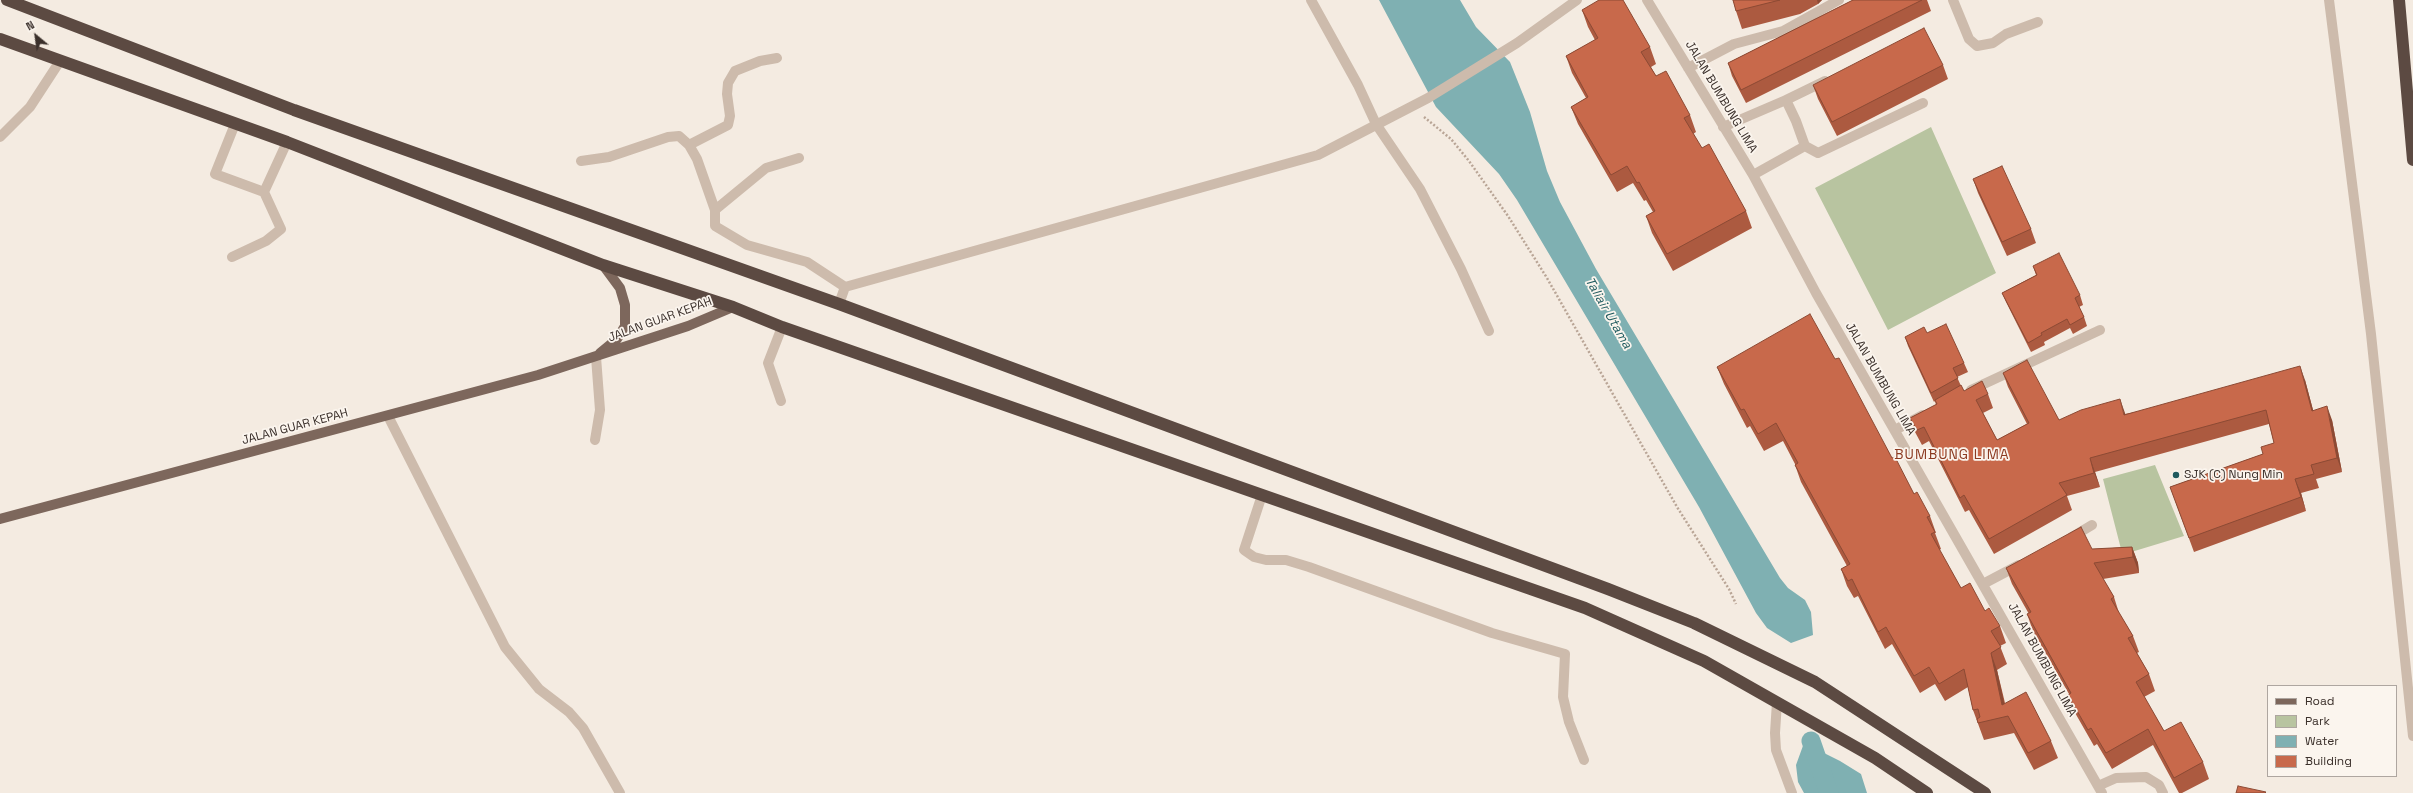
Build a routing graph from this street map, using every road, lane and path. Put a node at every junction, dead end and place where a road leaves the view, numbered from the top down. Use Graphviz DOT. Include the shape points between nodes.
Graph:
graph roads {
  1 [pos="7,0"];
  2 [pos="1311,0"];
  3 [pos="1577,0"];
  4 [pos="1647,0"];
  5 [pos="1839,0"];
  6 [pos="1953,0"];
  7 [pos="2329,0"];
  8 [pos="2396,0"];
  9 [pos="2399,0"];
  10 [pos="2038,22"];
  11 [pos="0,39"];
  12 [pos="2401,41"];
  13 [pos="776,58"];
  14 [pos="60,61"];
  15 [pos="1688,68"];
  16 [pos="1834,77"];
  17 [pos="1786,100"];
  18 [pos="1923,103"];
  19 [pos="1404,110"];
  20 [pos="235,124"];
  21 [pos="1376,124"];
  22 [pos="1723,127"];
  23 [pos="0,138"];
  24 [pos="287,142"];
  25 [pos="689,145"];
  26 [pos="1805,146"];
  27 [pos="799,158"];
  28 [pos="2413,160"];
  29 [pos="581,161"];
  30 [pos="1753,175"];
  31 [pos="264,192"];
  32 [pos="715,210"];
  33 [pos="232,257"];
  34 [pos="602,265"];
  35 [pos="845,287"];
  36 [pos="839,304"];
  37 [pos="733,307"];
  38 [pos="782,327"];
  39 [pos="2100,330"];
  40 [pos="1489,332"];
  41 [pos="596,357"];
  42 [pos="1959,396"];
  43 [pos="781,401"];
  44 [pos="1933,410"];
  45 [pos="388,416"];
  46 [pos="1895,430"];
  47 [pos="595,440"];
  48 [pos="1262,495"];
  49 [pos="0,519"];
  50 [pos="2092,526"];
  51 [pos="2065,540"];
  52 [pos="2031,558"];
  53 [pos="1983,584"];
  54 [pos="1736,604"];
  55 [pos="1777,702"];
  56 [pos="2413,736"];
  57 [pos="1584,760"];
  58 [pos="2100,790"];
  59 [pos="620,793"];
  60 [pos="1792,793"];
  61 [pos="1928,793"];
  62 [pos="1985,793"];
  63 [pos="2163,793"];
  1 -- 36 [label="highway" via="294,110"];
  2 -- 21 [label="street" via="1358,84"];
  3 -- 19 [label="street" via="1517,43"];
  4 -- 15 [label="street, JALAN BUMBUNG LIMA"];
  5 -- 15 [label="street" via="1783,30 1734,44"];
  6 -- 10 [label="street" via="1968,39 1977,46 1992,43 2006,34"];
  7 -- 56 [label="street" via="2371,334"];
  8 -- 12 [label="highway"];
  9 -- 12 [label="highway"];
  11 -- 14 [label="highway"];
  12 -- 28 [label="highway"];
  13 -- 25 [label="street" via="735,71 728,83 728,125"];
  14 -- 20 [label="highway"];
  14 -- 23 [label="street" via="30,107"];
  15 -- 22 [label="street, JALAN BUMBUNG LIMA"];
  16 -- 17 [label="street"];
  17 -- 22 [label="street"];
  17 -- 26 [label="street"];
  18 -- 26 [label="street" via="1818,153"];
  19 -- 21 [label="street"];
  19 -- 54 [label="path" via="1433,122 1483,177 1547,278 1677,507"];
  20 -- 24 [label="highway"];
  20 -- 31 [label="street" via="216,174"];
  21 -- 35 [label="street" via="1318,155"];
  21 -- 40 [label="street" via="1420,189 1461,269"];
  22 -- 30 [label="street, JALAN BUMBUNG LIMA"];
  24 -- 31 [label="street"];
  24 -- 34 [label="highway"];
  25 -- 29 [label="street" via="679,136 668,137 609,157"];
  25 -- 32 [label="street" via="697,159"];
  26 -- 30 [label="street"];
  27 -- 32 [label="street" via="766,168"];
  30 -- 46 [label="street, JALAN BUMBUNG LIMA" via="1816,293"];
  31 -- 33 [label="street" via="281,228 266,241"];
  32 -- 35 [label="street" via="715,226 724,232 746,245 807,262"];
  34 -- 37 [label="highway"];
  34 -- 41 [label="main road, JALAN GUAR KEPAH" via="620,288 625,305 625,326 617,339"];
  35 -- 36 [label="street"];
  36 -- 62 [label="highway" via="1694,623 1833,692"];
  37 -- 38 [label="highway"];
  37 -- 41 [label="main road, JALAN GUAR KEPAH" via="688,326"];
  38 -- 43 [label="street" via="768,363"];
  38 -- 48 [label="highway"];
  39 -- 42 [label="street"];
  41 -- 45 [label="main road, JALAN GUAR KEPAH"];
  41 -- 47 [label="street" via="600,410"];
  44 -- 46 [label="street"];
  45 -- 49 [label="main road, JALAN GUAR KEPAH"];
  45 -- 59 [label="street" via="505,647 539,689 569,712 583,728"];
  46 -- 53 [label="street, JALAN BUMBUNG LIMA"];
  48 -- 55 [label="highway" via="1585,608 1704,661"];
  48 -- 57 [label="street" via="1244,550 1254,556 1309,566 1492,633 1565,654 1563,697 1569,722"];
  50 -- 51 [label="street"];
  52 -- 53 [label="street"];
  53 -- 58 [label="street, JALAN BUMBUNG LIMA"];
  55 -- 60 [label="street" via="1776,750"];
  55 -- 61 [label="highway" via="1875,758"];
  58 -- 63 [label="street" via="2116,778 2146,777 2159,786"];
}
